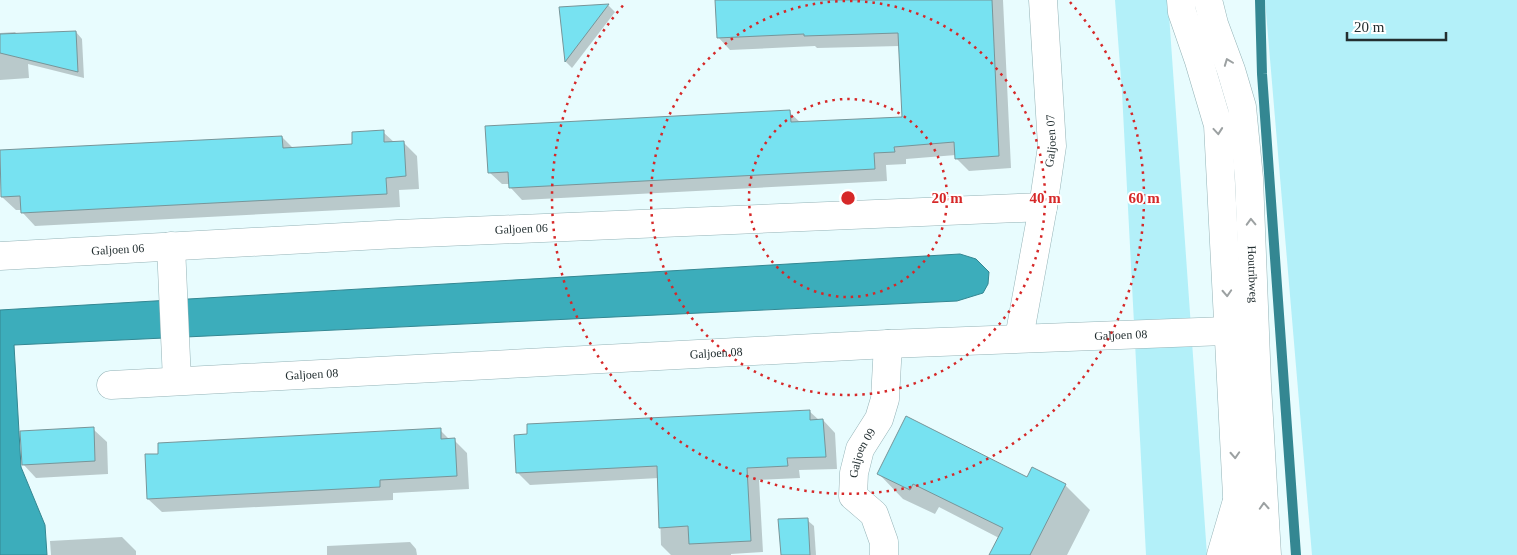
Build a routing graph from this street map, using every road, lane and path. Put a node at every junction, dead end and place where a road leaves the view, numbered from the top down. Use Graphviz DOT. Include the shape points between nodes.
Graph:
graph roads {
  1 [pos="1044,0"];
  2 [pos="1181,0"];
  3 [pos="1208,0"];
  4 [pos="1043,207"];
  5 [pos="171,246"];
  6 [pos="0,256"];
  7 [pos="1242,330"];
  8 [pos="1019,338"];
  9 [pos="888,344"];
  10 [pos="177,368"];
  11 [pos="111,385"];
  12 [pos="1238,500"];
  13 [pos="884,555"];
  14 [pos="1221,555"];
  15 [pos="1240,555"];
  16 [pos="1267,555"];
  1 -- 4 [label="street, Galjoen 07" via="1052,146"];
  2 -- 7 [label="street, Houtribweg, one-way" via="1218,125"];
  7 -- 3 [label="street, Houtribweg, one-way" via="1249,178 1242,107"];
  4 -- 5 [label="street, Galjoen 06"];
  4 -- 8 [label="street, Galjoen 07"];
  5 -- 6 [label="street, Galjoen 06"];
  5 -- 10 [label="street"];
  7 -- 8 [label="street, Galjoen 08"];
  7 -- 12 [label="street, Houtribweg, one-way"];
  16 -- 7 [label="street, Houtribweg, one-way"];
  8 -- 9 [label="street, Galjoen 08"];
  9 -- 10 [label="street, Galjoen 08"];
  9 -- 13 [label="street, Galjoen 09" via="885,399 879,419 860,449 853,496 874,514 884,542"];
  10 -- 11 [label="street, Galjoen 08"];
  12 -- 14 [label="street, Houtribweg"];
  12 -- 15 [label="street, Houtribweg"];
}
